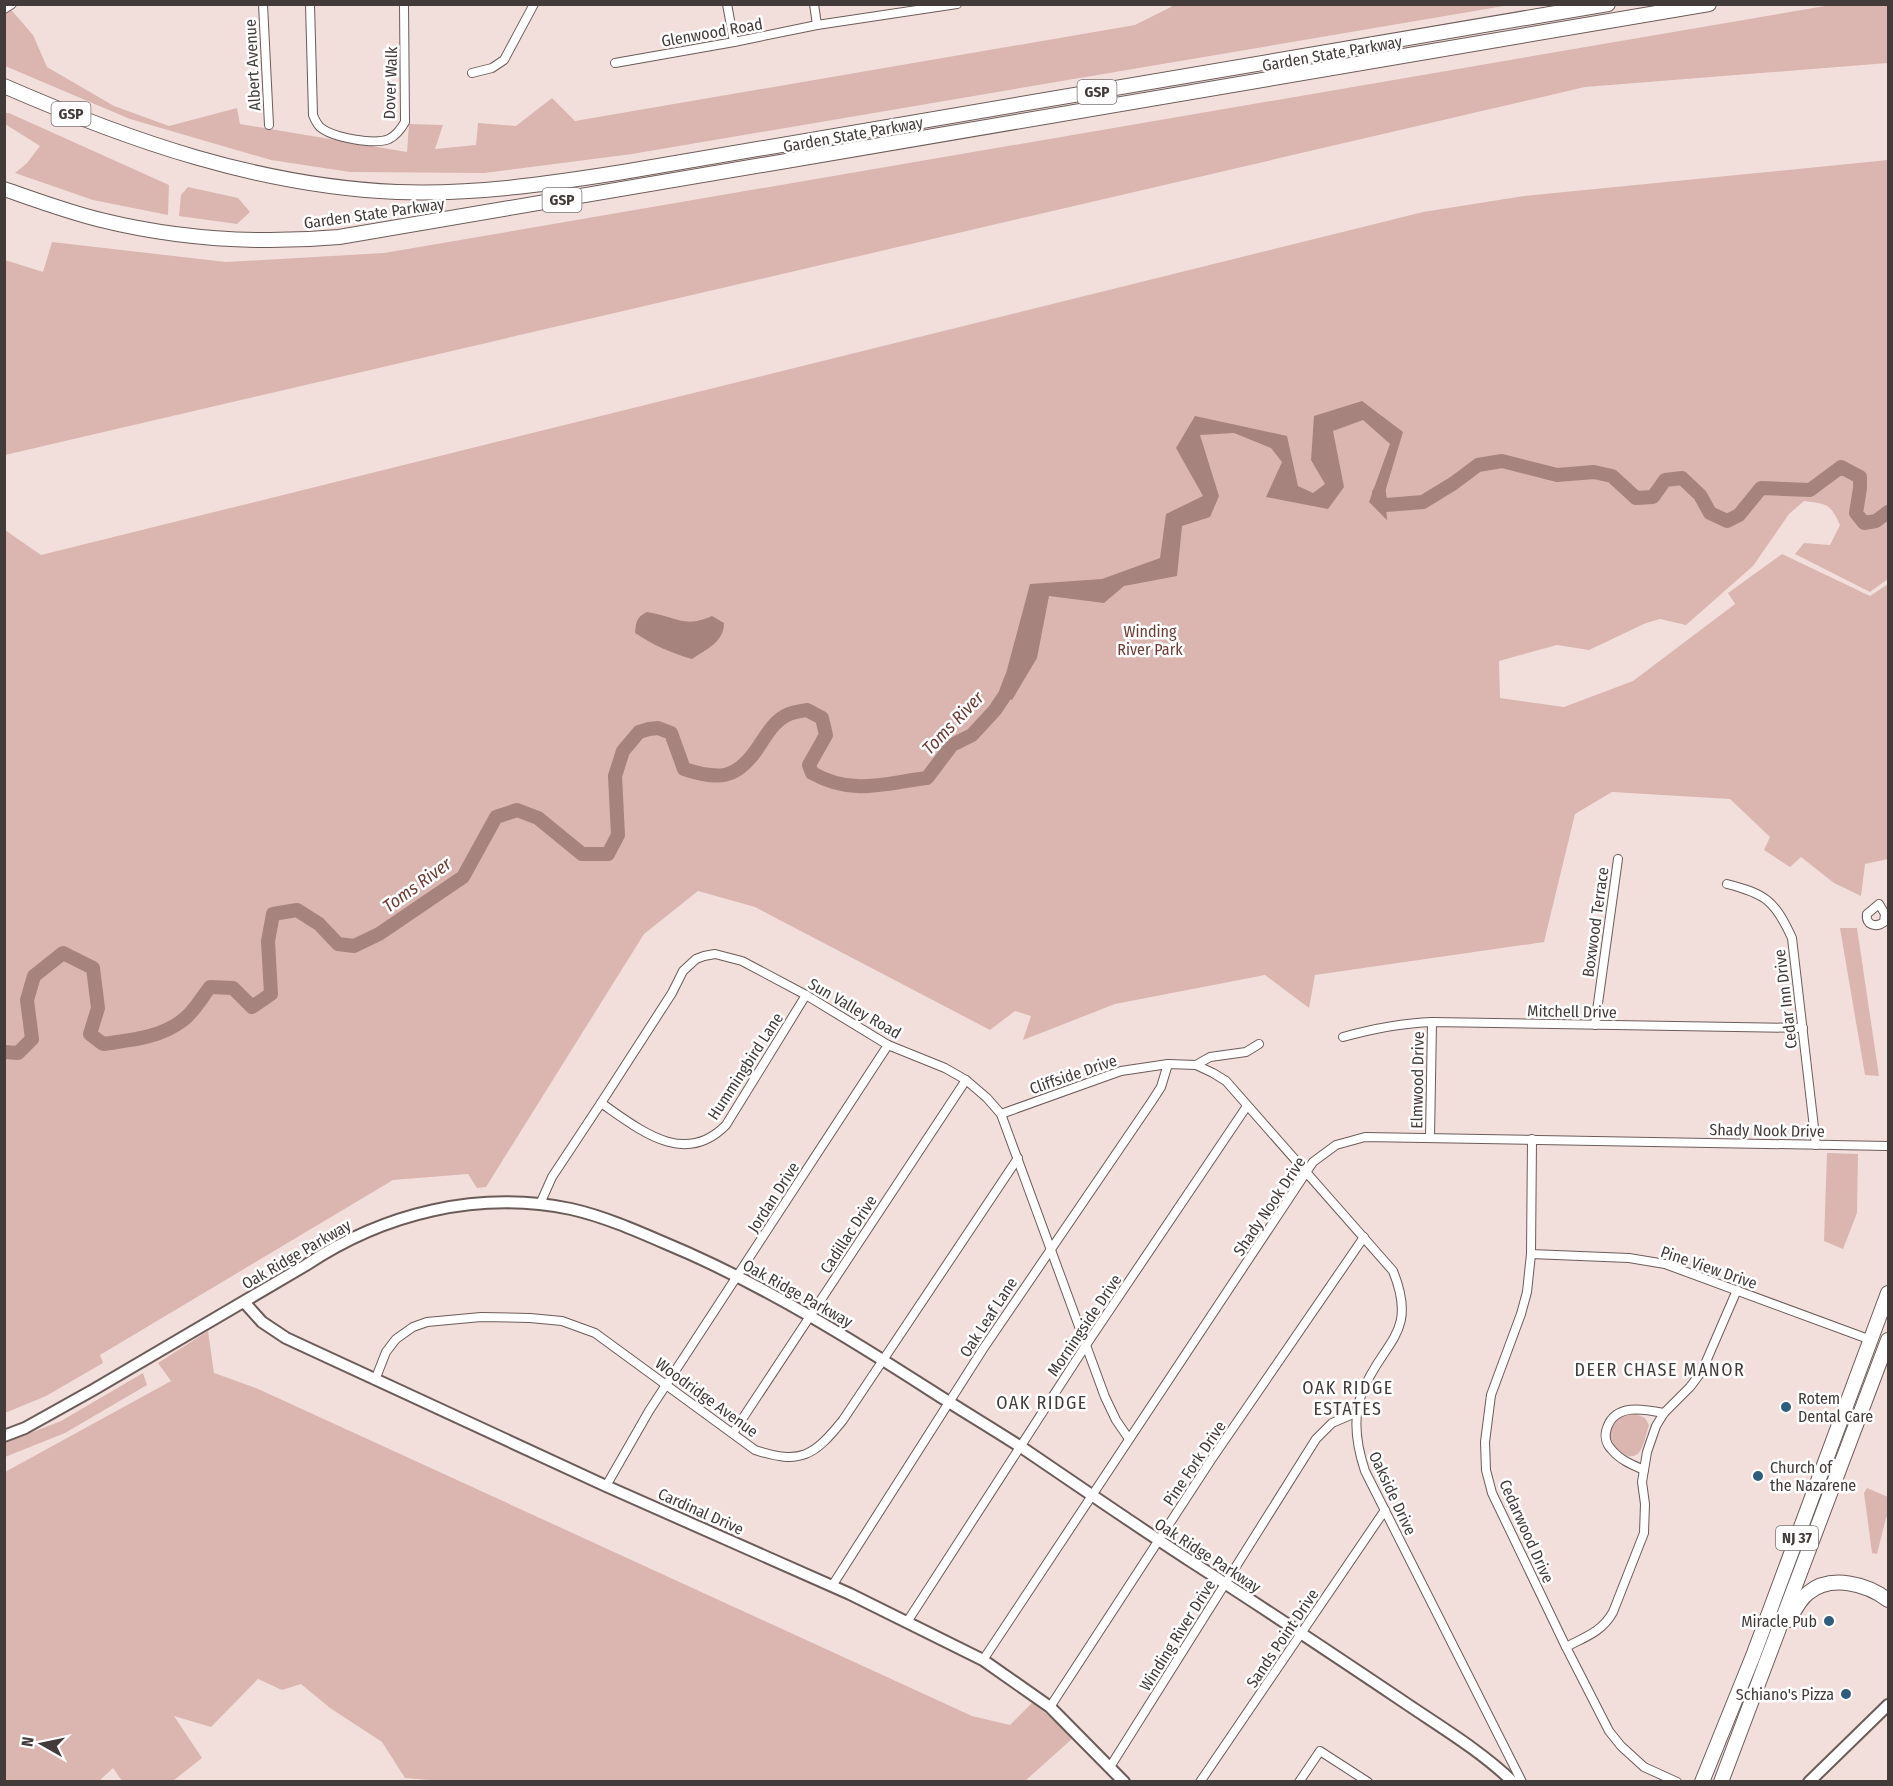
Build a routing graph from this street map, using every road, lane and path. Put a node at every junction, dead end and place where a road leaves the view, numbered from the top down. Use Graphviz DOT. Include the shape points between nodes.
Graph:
graph roads {
  1 [pos="12,4"];
  2 [pos="263,4"];
  3 [pos="310,4"];
  4 [pos="404,4"];
  5 [pos="534,4"];
  6 [pos="727,4"];
  7 [pos="814,4"];
  8 [pos="957,4"];
  9 [pos="1608,4"];
  10 [pos="1709,4"];
  11 [pos="4,9"];
  12 [pos="818,26"];
  13 [pos="734,42"];
  14 [pos="615,63"];
  15 [pos="472,73"];
  16 [pos="4,86"];
  17 [pos="268,125"];
  18 [pos="4,189"];
  19 [pos="1618,859"];
  20 [pos="1727,884"];
  21 [pos="1888,902"];
  22 [pos="1879,904"];
  23 [pos="806,995"];
  24 [pos="1432,1022"];
  25 [pos="1595,1025"];
  26 [pos="1803,1028"];
  27 [pos="1343,1036"];
  28 [pos="1259,1044"];
  29 [pos="888,1045"];
  30 [pos="1168,1065"];
  31 [pos="1196,1065"];
  32 [pos="966,1080"];
  33 [pos="601,1103"];
  34 [pos="1247,1106"];
  35 [pos="1001,1114"];
  36 [pos="1430,1138"];
  37 [pos="1532,1139"];
  38 [pos="1816,1145"];
  39 [pos="1888,1146"];
  40 [pos="1018,1158"];
  41 [pos="1307,1172"];
  42 [pos="540,1204"];
  43 [pos="1364,1237"];
  44 [pos="1051,1248"];
  45 [pos="1530,1254"];
  46 [pos="738,1275"];
  47 [pos="1737,1290"];
  48 [pos="1888,1293"];
  49 [pos="244,1302"];
  50 [pos="810,1316"];
  51 [pos="1871,1340"];
  52 [pos="1888,1340"];
  53 [pos="1086,1345"];
  54 [pos="882,1359"];
  55 [pos="375,1380"];
  56 [pos="667,1384"];
  57 [pos="949,1402"];
  58 [pos="1358,1412"];
  59 [pos="1664,1413"];
  60 [pos="733,1433"];
  61 [pos="4,1436"];
  62 [pos="1129,1439"];
  63 [pos="1020,1447"];
  64 [pos="1644,1470"];
  65 [pos="606,1486"];
  66 [pos="1092,1495"];
  67 [pos="1385,1510"];
  68 [pos="1159,1540"];
  69 [pos="1226,1584"];
  70 [pos="832,1586"];
  71 [pos="1888,1600"];
  72 [pos="907,1622"];
  73 [pos="1302,1633"];
  74 [pos="1566,1647"];
  75 [pos="1772,1648"];
  76 [pos="983,1660"];
  77 [pos="1888,1705"];
  78 [pos="1050,1707"];
  79 [pos="1110,1767"];
  80 [pos="1812,1780"];
  81 [pos="1124,1782"];
  82 [pos="1200,1782"];
  83 [pos="1299,1782"];
  84 [pos="1368,1782"];
  85 [pos="1513,1782"];
  86 [pos="1522,1782"];
  87 [pos="1677,1782"];
  88 [pos="1702,1782"];
  89 [pos="1721,1782"];
  1 -- 11 [label="street"];
  2 -- 17 [label="street, Albert Avenue"];
  3 -- 4 [label="street, Dover Walk" via="313,115 318,126 329,133 371,142 391,138 405,122"];
  5 -- 15 [label="street" via="504,60"];
  6 -- 13 [label="street"];
  7 -- 12 [label="street"];
  8 -- 12 [label="street, Glenwood Road"];
  9 -- 16 [label="highway, Garden State Parkway / GSP" via="623,172 477,190 374,191 257,174 133,139"];
  10 -- 18 [label="highway, Garden State Parkway / GSP" via="339,237 271,240 166,232 91,217"];
  12 -- 13 [label="street, Glenwood Road"];
  13 -- 14 [label="street, Glenwood Road"];
  19 -- 25 [label="street, Boxwood Terrace"];
  20 -- 26 [label="street, Cedar Inn Drive" via="1765,897 1785,923 1791,938"];
  21 -- 22 [label="street"];
  23 -- 29 [label="street, Sun Valley Road"];
  23 -- 33 [label="street, Sun Valley Road" via="742,960 715,954 696,959 683,971"];
  23 -- 33 [label="street, Hummingbird Lane" via="718,1133 698,1143 675,1143 648,1135"];
  24 -- 25 [label="street, Mitchell Drive"];
  24 -- 27 [label="street, Mitchell Drive"];
  24 -- 36 [label="street, Elmwood Drive"];
  25 -- 26 [label="street, Mitchell Drive"];
  26 -- 38 [label="street, Cedar Inn Drive"];
  28 -- 31 [label="street, Cliffside Drive" via="1246,1052 1210,1057"];
  29 -- 32 [label="street, Sun Valley Road"];
  29 -- 46 [label="street, Jordan Drive"];
  30 -- 31 [label="street, Cliffside Drive"];
  30 -- 35 [label="street, Cliffside Drive" via="1121,1071"];
  30 -- 44 [label="street, Oak Leaf Lane" via="1161,1087"];
  31 -- 34 [label="street, Oakside Drive" via="1226,1081"];
  32 -- 35 [label="street, Sun Valley Road"];
  32 -- 50 [label="street, Cadillac Drive"];
  33 -- 42 [label="street, Sun Valley Road" via="552,1177"];
  34 -- 41 [label="street, Oakside Drive"];
  34 -- 53 [label="street, Morningside Drive"];
  35 -- 40 [label="street, Sun Valley Road"];
  36 -- 37 [label="street, Shady Nook Drive"];
  36 -- 41 [label="street, Shady Nook Drive" via="1350,1140 1330,1149"];
  37 -- 38 [label="street, Shady Nook Drive"];
  37 -- 45 [label="street, Cedarwood Drive"];
  38 -- 39 [label="street, Shady Nook Drive"];
  40 -- 44 [label="street, Sun Valley Road"];
  40 -- 54 [label="street, Woodridge Avenue"];
  41 -- 43 [label="street, Oakside Drive"];
  41 -- 62 [label="street, Shady Nook Drive"];
  42 -- 46 [label="main road, Oak Ridge Parkway" via="608,1220"];
  42 -- 49 [label="main road, Oak Ridge Parkway" via="498,1203 411,1215 367,1230"];
  43 -- 58 [label="street, Oakside Drive" via="1393,1270 1403,1304 1398,1333 1372,1372"];
  43 -- 68 [label="street, Pine Fork Drive"];
  44 -- 53 [label="street, Sun Valley Road"];
  44 -- 57 [label="street, Oak Leaf Lane"];
  45 -- 47 [label="street, Pine View Drive" via="1644,1259"];
  45 -- 74 [label="street, Cedarwood Drive" via="1521,1314 1491,1395 1484,1457 1492,1493"];
  46 -- 50 [label="main road, Oak Ridge Parkway"];
  46 -- 56 [label="street, Jordan Drive"];
  47 -- 51 [label="street, Pine View Drive"];
  47 -- 59 [label="street" via="1702,1371"];
  48 -- 51 [label="highway, NJ 37"];
  49 -- 55 [label="main road, Cardinal Drive" via="262,1322 286,1338"];
  49 -- 61 [label="main road, Oak Ridge Parkway" via="25,1428"];
  50 -- 54 [label="main road, Oak Ridge Parkway"];
  50 -- 60 [label="street, Cadillac Drive"];
  51 -- 88 [label="highway, NJ 37"];
  52 -- 75 [label="highway, NJ 37"];
  53 -- 62 [label="street, Sun Valley Road" via="1105,1397"];
  53 -- 63 [label="street, Morningside Drive"];
  54 -- 57 [label="main road, Oak Ridge Parkway"];
  54 -- 60 [label="street, Woodridge Avenue" via="838,1426 808,1454 799,1458 775,1457 755,1450"];
  55 -- 56 [label="street, Woodridge Avenue" via="386,1352 412,1327 427,1322 520,1317 562,1321 595,1333"];
  55 -- 65 [label="main road, Cardinal Drive"];
  56 -- 60 [label="street, Woodridge Avenue"];
  56 -- 65 [label="street, Jordan Drive"];
  57 -- 63 [label="main road, Oak Ridge Parkway"];
  57 -- 70 [label="street, Oak Leaf Lane"];
  58 -- 67 [label="street, Oakside Drive" via="1359,1452"];
  58 -- 69 [label="street, Winding River Drive" via="1332,1423 1316,1439"];
  59 -- 64 [label="street" via="1653,1433"];
  59 -- 64 [label="street" via="1628,1409 1619,1412 1607,1427 1605,1437 1611,1450"];
  62 -- 66 [label="street, Shady Nook Drive"];
  63 -- 66 [label="main road, Oak Ridge Parkway"];
  63 -- 72 [label="street, Morningside Drive"];
  64 -- 74 [label="street" via="1644,1533 1613,1612 1599,1631"];
  65 -- 70 [label="main road, Cardinal Drive"];
  66 -- 68 [label="main road, Oak Ridge Parkway"];
  66 -- 76 [label="street, Shady Nook Drive"];
  67 -- 73 [label="street, Sands Point Drive"];
  67 -- 86 [label="street, Oakside Drive"];
  68 -- 69 [label="main road, Oak Ridge Parkway"];
  68 -- 78 [label="street, Pine Fork Drive"];
  69 -- 73 [label="main road, Oak Ridge Parkway"];
  69 -- 79 [label="street, Winding River Drive"];
  70 -- 72 [label="main road, Cardinal Drive"];
  71 -- 75 [label="highway" via="1868,1588 1840,1582 1826,1584 1808,1592"];
  72 -- 76 [label="main road, Cardinal Drive"];
  73 -- 82 [label="street, Sands Point Drive"];
  73 -- 85 [label="main road, Oak Ridge Parkway" via="1483,1756"];
  74 -- 87 [label="street, Cedarwood Drive" via="1615,1739 1644,1767"];
  75 -- 89 [label="highway, NJ 37"];
  76 -- 78 [label="main road, Cardinal Drive"];
  77 -- 80 [label="main road"];
  78 -- 79 [label="main road, Cardinal Drive"];
  79 -- 81 [label="main road, Cardinal Drive"];
  83 -- 84 [label="street" via="1320,1751"];
}
